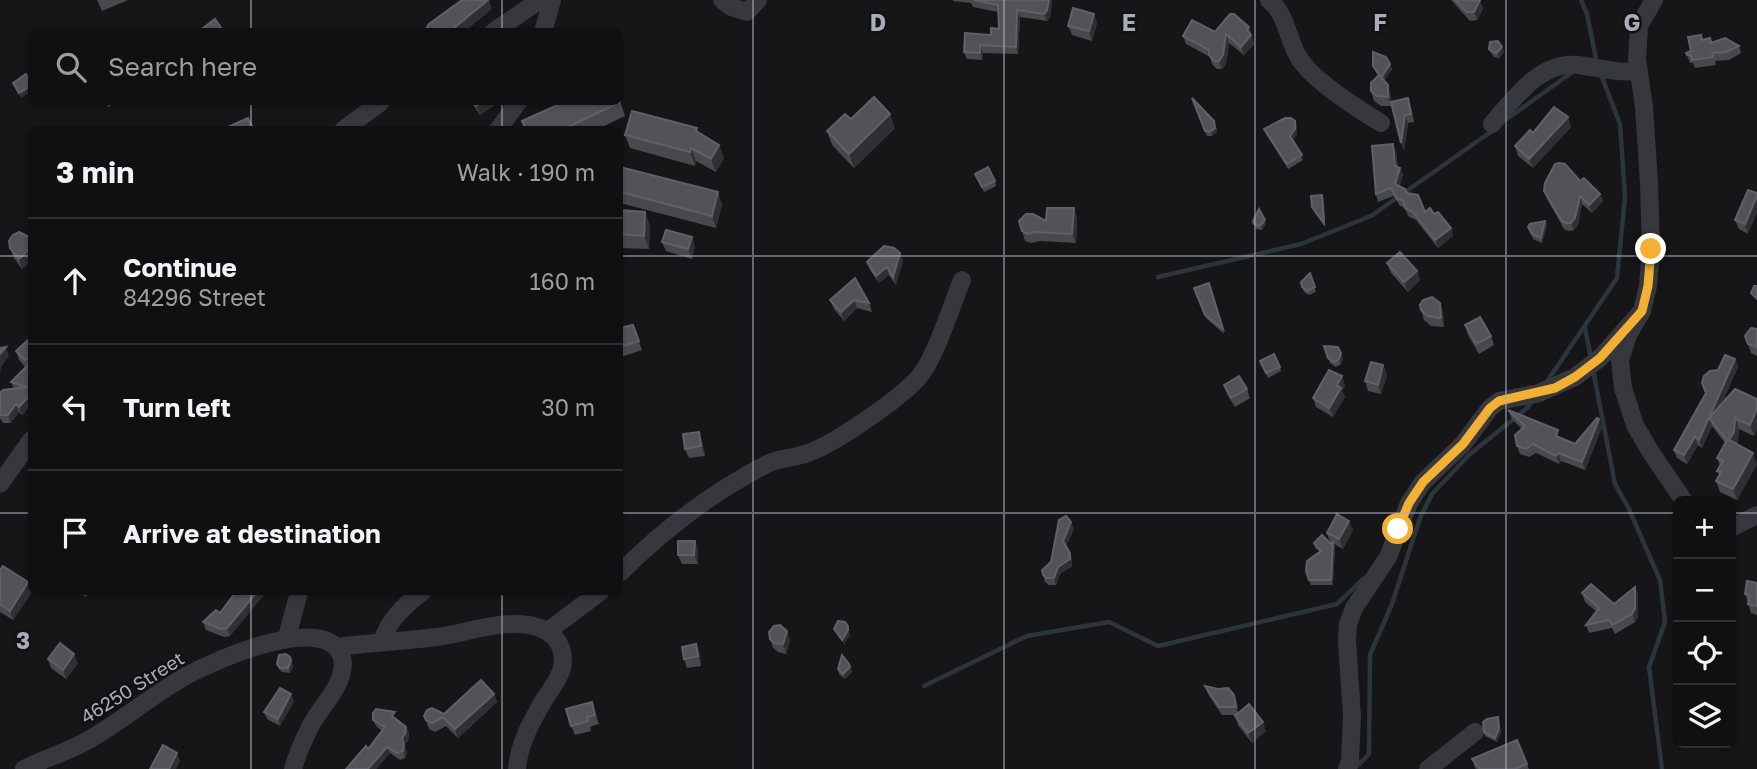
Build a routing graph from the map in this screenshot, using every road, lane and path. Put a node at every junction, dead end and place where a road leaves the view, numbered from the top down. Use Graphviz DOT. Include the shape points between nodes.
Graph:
graph roads {
  1 [pos="540,0"];
  2 [pos="552,0"];
  3 [pos="722,0"];
  4 [pos="770,0"];
  5 [pos="1269,0"];
  6 [pos="1654,0"];
  7 [pos="755,4"];
  8 [pos="499,28"];
  9 [pos="544,28"];
  10 [pos="1638,71"];
  11 [pos="377,105"];
  12 [pos="516,105"];
  13 [pos="1381,123"];
  14 [pos="1492,124"];
  15 [pos="348,126"];
  16 [pos="501,126"];
  17 [pos="962,280"];
  18 [pos="1642,311"];
  19 [pos="28,445"];
  20 [pos="0,484"];
  21 [pos="1681,496"];
  22 [pos="1757,515"];
  23 [pos="1736,526"];
  24 [pos="623,570"];
  25 [pos="298,595"];
  26 [pos="419,595"];
  27 [pos="596,595"];
  28 [pos="548,631"];
  29 [pos="287,637"];
  30 [pos="383,642"];
  31 [pos="336,648"];
  32 [pos="1475,732"];
  33 [pos="24,769"];
  34 [pos="293,769"];
  35 [pos="517,769"];
  36 [pos="1347,769"];
  37 [pos="1428,769"];
  1 -- 8 [label="street"];
  2 -- 9 [label="street"];
  3 -- 7 [label="street" via="747,12"];
  4 -- 7 [label="street"];
  5 -- 13 [label="street" via="1300,61 1346,102"];
  6 -- 10 [label="street" via="1639,26"];
  10 -- 14 [label="street" via="1566,64 1551,68"];
  10 -- 18 [label="street" via="1647,136 1651,249"];
  11 -- 15 [label="street"];
  12 -- 16 [label="street"];
  17 -- 24 [label="street" via="919,377 824,446 772,462 717,493 660,535"];
  18 -- 21 [label="street" via="1620,360 1623,387 1635,425"];
  18 -- 36 [label="street" via="1600,358 1575,377 1490,408 1409,503 1388,557 1348,624 1352,716"];
  19 -- 20 [label="street"];
  22 -- 23 [label="street"];
  25 -- 29 [label="street"];
  26 -- 30 [label="street" via="392,620"];
  27 -- 28 [label="street"];
  28 -- 30 [label="street" via="502,625"];
  28 -- 35 [label="street" via="558,642 563,665 518,752"];
  29 -- 31 [label="street, 46250 Street" via="318,638"];
  29 -- 33 [label="street, 46250 Street" via="187,675 81,744"];
  30 -- 31 [label="street"];
  31 -- 34 [label="street" via="342,657 338,680"];
  32 -- 37 [label="street"];
}
